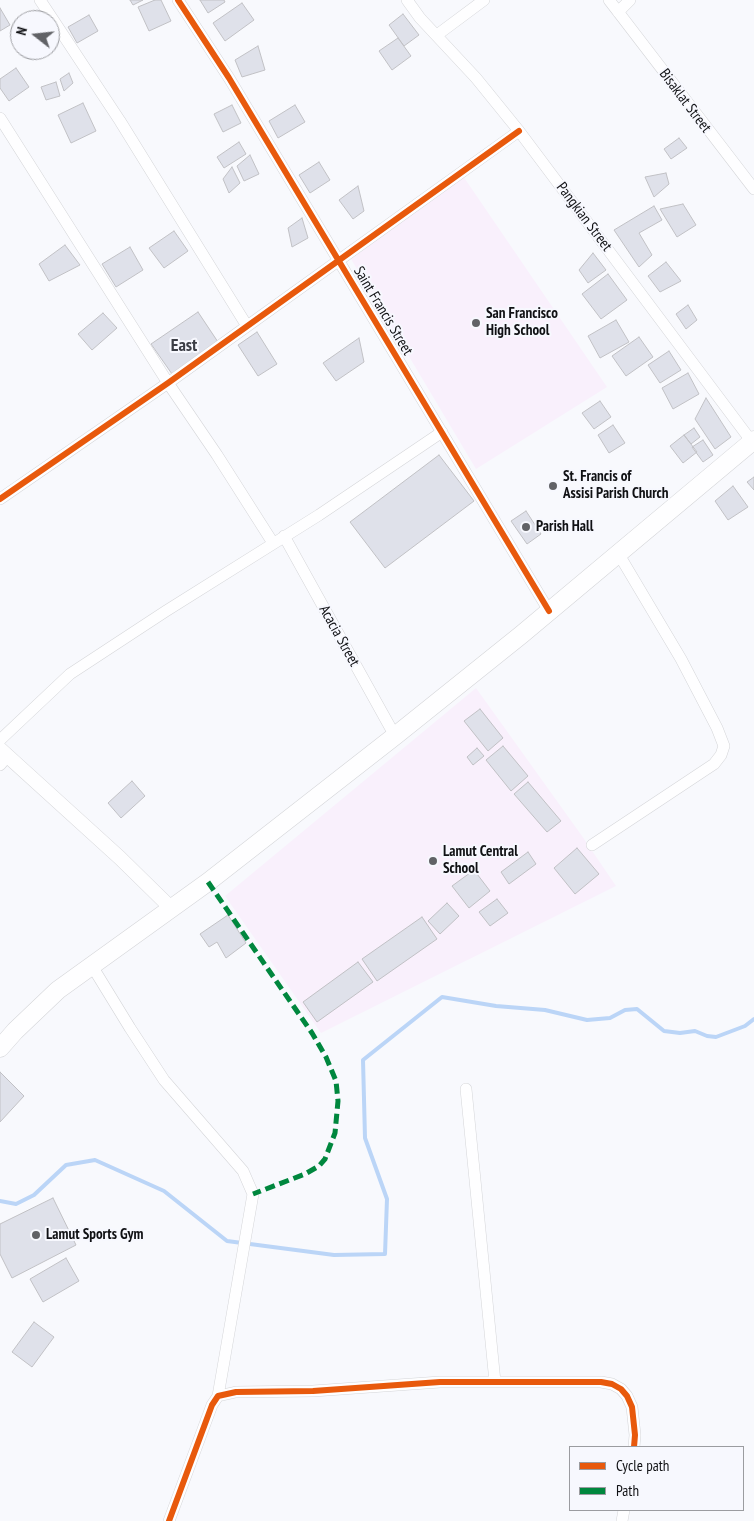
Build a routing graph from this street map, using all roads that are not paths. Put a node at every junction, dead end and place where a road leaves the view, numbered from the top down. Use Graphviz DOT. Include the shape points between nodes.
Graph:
graph roads {
  1 [pos="40,0"];
  2 [pos="178,0"];
  3 [pos="406,0"];
  4 [pos="484,0"];
  5 [pos="609,0"];
  6 [pos="630,0"];
  7 [pos="618,12"];
  8 [pos="436,35"];
  9 [pos="0,118"];
  10 [pos="520,131"];
  11 [pos="754,189"];
  12 [pos="339,262"];
  13 [pos="247,326"];
  14 [pos="168,383"];
  15 [pos="442,432"];
  16 [pos="753,441"];
  17 [pos="0,499"];
  18 [pos="284,536"];
  19 [pos="273,543"];
  20 [pos="618,553"];
  21 [pos="549,611"];
  22 [pos="395,736"];
  23 [pos="0,740"];
  24 [pos="2,757"];
  25 [pos="592,845"];
  26 [pos="171,908"];
  27 [pos="92,966"];
  28 [pos="0,1048"];
  29 [pos="466,1089"];
  30 [pos="495,1382"];
  31 [pos="218,1396"];
  32 [pos="634,1446"];
  33 [pos="168,1521"];
  1 -- 13 [label="street"];
  2 -- 12 [label="street, Saint Francis Street" via="229,78"];
  3 -- 8 [label="street, Pangkian Street"];
  4 -- 8 [label="street"];
  5 -- 7 [label="street, Bisaklat Street"];
  6 -- 7 [label="street"];
  7 -- 11 [label="street, Bisaklat Street"];
  8 -- 10 [label="street, Pangkian Street"];
  9 -- 14 [label="street"];
  10 -- 12 [label="street"];
  10 -- 16 [label="street, Pangkian Street"];
  12 -- 13 [label="street"];
  12 -- 15 [label="street, Saint Francis Street"];
  13 -- 14 [label="street"];
  14 -- 17 [label="street"];
  14 -- 19 [label="street"];
  15 -- 18 [label="street"];
  15 -- 21 [label="street, Saint Francis Street"];
  16 -- 20 [label="main road"];
  18 -- 19 [label="street"];
  18 -- 22 [label="street, Acacia Street"];
  19 -- 23 [label="street" via="70,674"];
  20 -- 21 [label="main road"];
  20 -- 25 [label="street" via="681,659 724,746 714,764"];
  21 -- 22 [label="main road"];
  22 -- 26 [label="main road"];
  24 -- 26 [label="street" via="91,831"];
  26 -- 27 [label="main road"];
  27 -- 28 [label="main road" via="58,990"];
  27 -- 31 [label="street" via="164,1080 243,1172 253,1194"];
  29 -- 30 [label="street"];
  30 -- 31 [label="street" via="440,1382"];
  30 -- 32 [label="street" via="612,1384 621,1389 632,1407"];
  31 -- 33 [label="street"];
}
